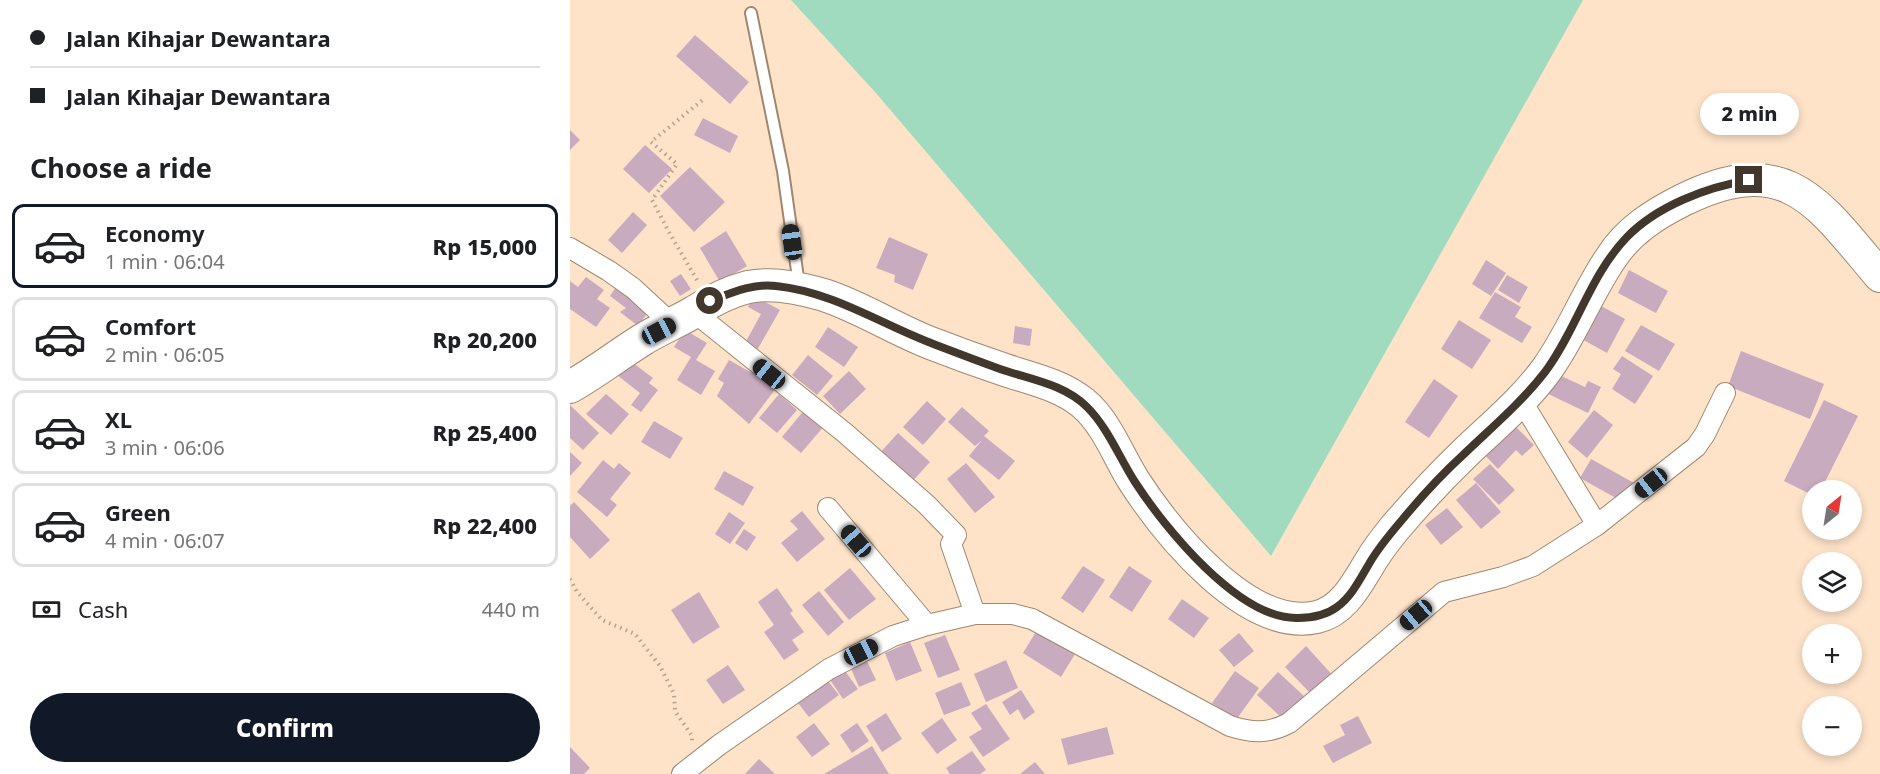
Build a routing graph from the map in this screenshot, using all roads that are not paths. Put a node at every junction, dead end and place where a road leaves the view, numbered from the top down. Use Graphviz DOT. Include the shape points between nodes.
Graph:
graph roads {
  1 [pos="751,13"];
  2 [pos="570,248"];
  3 [pos="1880,276"];
  4 [pos="799,289"];
  5 [pos="692,312"];
  6 [pos="570,387"];
  7 [pos="1725,393"];
  8 [pos="1521,400"];
  9 [pos="828,508"];
  10 [pos="1597,525"];
  11 [pos="975,614"];
  12 [pos="927,625"];
  13 [pos="688,769"];
  1 -- 4 [label="lane" via="783,171"];
  2 -- 5 [label="street" via="633,288"];
  3 -- 8 [label="main road" via="1831,217 1791,188 1771,181 1749,180 1703,191 1643,223 1627,237 1611,256 1546,370"];
  4 -- 5 [label="main road" via="771,285 746,288"];
  4 -- 8 [label="main road" via="845,303 932,344 1050,384 1084,404 1183,546 1237,593 1270,614 1293,619 1319,617 1351,594 1402,520 1459,458"];
  5 -- 6 [label="main road"];
  5 -- 11 [label="street" via="845,433 936,513 956,535 951,545"];
  7 -- 10 [label="street" via="1696,447"];
  8 -- 10 [label="street"];
  9 -- 12 [label="street"];
  10 -- 11 [label="street" via="1533,566 1444,592 1289,723 1262,733 1230,726 1032,620 1013,614"];
  11 -- 12 [label="street"];
  12 -- 13 [label="street" via="893,636 844,660"];
}
